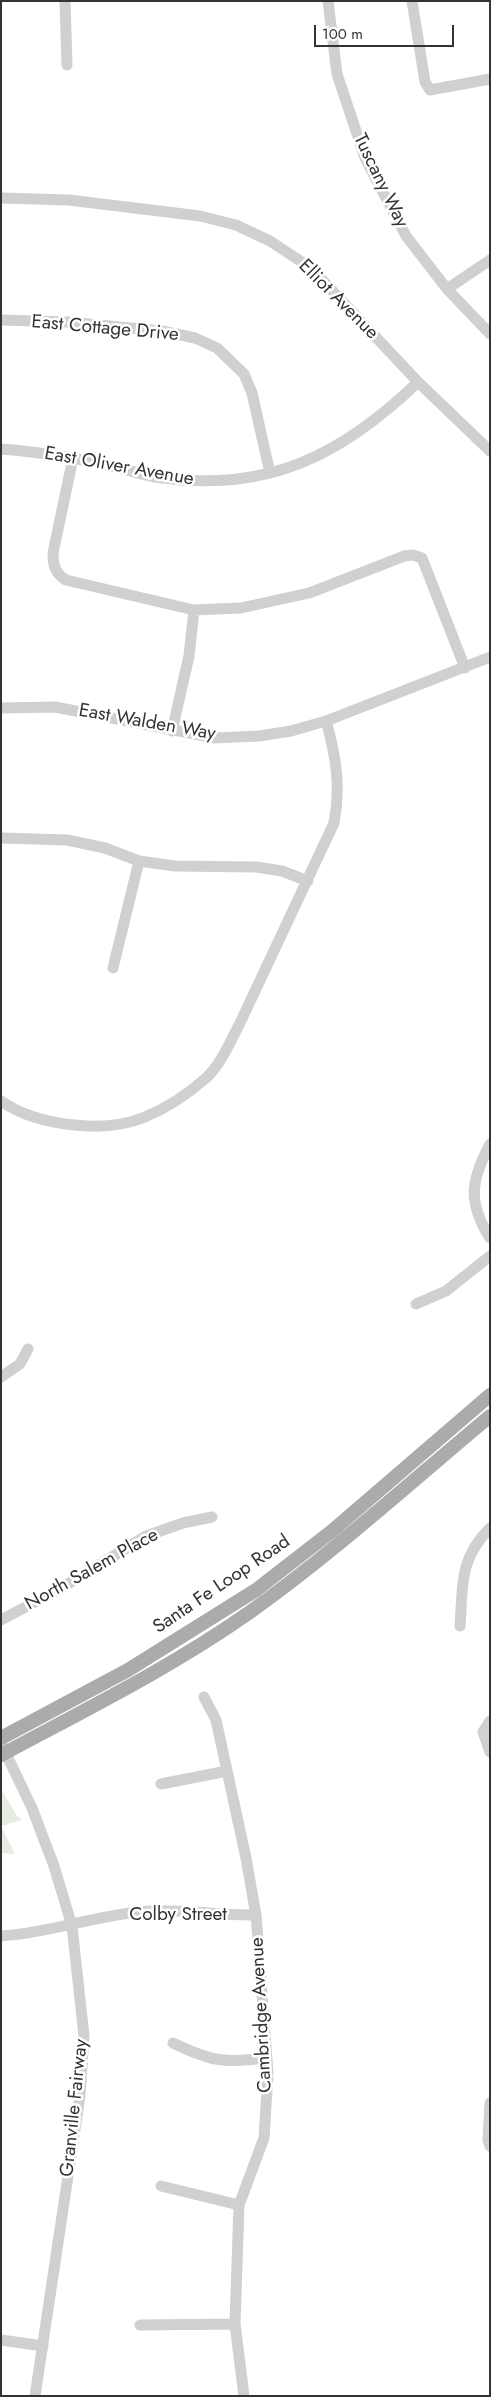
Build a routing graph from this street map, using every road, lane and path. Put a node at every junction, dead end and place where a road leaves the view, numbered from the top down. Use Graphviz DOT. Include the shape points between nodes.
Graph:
graph roads {
  1 [pos="65,1"];
  2 [pos="328,1"];
  3 [pos="412,1"];
  4 [pos="67,65"];
  5 [pos="490,79"];
  6 [pos="1,198"];
  7 [pos="490,260"];
  8 [pos="448,289"];
  9 [pos="1,320"];
  10 [pos="490,334"];
  11 [pos="418,382"];
  12 [pos="1,449"];
  13 [pos="490,451"];
  14 [pos="74,458"];
  15 [pos="270,473"];
  16 [pos="194,610"];
  17 [pos="490,657"];
  18 [pos="465,668"];
  19 [pos="1,708"];
  20 [pos="326,721"];
  21 [pos="172,731"];
  22 [pos="1,838"];
  23 [pos="140,861"];
  24 [pos="308,880"];
  25 [pos="113,968"];
  26 [pos="1,1101"];
  27 [pos="490,1144"];
  28 [pos="490,1238"];
  29 [pos="490,1256"];
  30 [pos="416,1304"];
  31 [pos="28,1349"];
  32 [pos="1,1377"];
  33 [pos="490,1396"];
  34 [pos="490,1416"];
  35 [pos="212,1517"];
  36 [pos="490,1528"];
  37 [pos="1,1620"];
  38 [pos="460,1626"];
  39 [pos="204,1697"];
  40 [pos="489,1721"];
  41 [pos="1,1738"];
  42 [pos="3,1750"];
  43 [pos="490,1752"];
  44 [pos="227,1771"];
  45 [pos="161,1784"];
  46 [pos="256,1915"];
  47 [pos="72,1926"];
  48 [pos="1,1936"];
  49 [pos="173,2043"];
  50 [pos="267,2058"];
  51 [pos="490,2103"];
  52 [pos="490,2146"];
  53 [pos="161,2186"];
  54 [pos="239,2204"];
  55 [pos="140,2324"];
  56 [pos="235,2324"];
  57 [pos="1,2340"];
  58 [pos="43,2346"];
  59 [pos="36,2396"];
  60 [pos="244,2396"];
  1 -- 4 [label="street"];
  2 -- 8 [label="street, Tuscany Way" via="337,74 365,158 406,236"];
  3 -- 5 [label="street" via="425,82 430,90"];
  6 -- 11 [label="street, Elliot Avenue" via="69,200 145,208 236,225 270,241 311,268"];
  7 -- 8 [label="street"];
  8 -- 10 [label="street, Tuscany Way"];
  9 -- 15 [label="street, East Cottage Drive" via="68,322 162,331 195,338 217,348 244,374 252,393"];
  11 -- 13 [label="street, Elliot Avenue"];
  11 -- 15 [label="street, East Oliver Avenue" via="389,410 355,435 304,463"];
  12 -- 14 [label="street, East Oliver Avenue"];
  14 -- 15 [label="street, East Oliver Avenue" via="160,478 236,480"];
  14 -- 16 [label="street" via="54,553 53,566 58,575 66,580"];
  16 -- 18 [label="street" via="270,604 413,555 422,558"];
  16 -- 21 [label="street" via="189,656"];
  17 -- 18 [label="street, East Walden Way"];
  18 -- 20 [label="street, East Walden Way"];
  19 -- 21 [label="street, East Walden Way" via="55,707"];
  20 -- 21 [label="street, East Walden Way" via="259,736 216,738"];
  20 -- 24 [label="street" via="338,770 337,807 334,823"];
  22 -- 23 [label="street" via="67,840 105,848"];
  23 -- 24 [label="street" via="184,867 256,867"];
  23 -- 25 [label="street"];
  24 -- 26 [label="street" via="223,1055 207,1077 180,1099 144,1118 103,1125 74,1125 37,1118"];
  27 -- 28 [label="street" via="477,1170 473,1195 479,1222"];
  29 -- 30 [label="street" via="446,1291"];
  31 -- 32 [label="street" via="20,1364"];
  33 -- 41 [label="main road, Santa Fe Loop Road" via="332,1531 256,1590 128,1670"];
  34 -- 42 [label="main road, Santa Fe Loop Road" via="307,1570 249,1612 180,1658"];
  35 -- 37 [label="street, North Salem Place" via="182,1523 146,1536 58,1590"];
  36 -- 38 [label="street" via="475,1543 464,1572"];
  39 -- 44 [label="street, Cambridge Avenue" via="216,1720"];
  40 -- 43 [label="street" via="484,1732"];
  42 -- 47 [label="street, Granville Fairway" via="32,1808"];
  44 -- 45 [label="street"];
  44 -- 46 [label="street, Cambridge Avenue"];
  46 -- 47 [label="street, Colby Street" via="149,1911 110,1916"];
  46 -- 50 [label="street, Cambridge Avenue"];
  47 -- 48 [label="street, Colby Street"];
  47 -- 58 [label="street, Granville Fairway" via="84,2036 80,2096"];
  49 -- 50 [label="street" via="202,2058 232,2062"];
  50 -- 54 [label="street, Cambridge Avenue" via="264,2138"];
  51 -- 52 [label="street"];
  53 -- 54 [label="street"];
  54 -- 56 [label="street, Cambridge Avenue"];
  55 -- 56 [label="street"];
  56 -- 60 [label="street, Cambridge Avenue"];
  57 -- 58 [label="street"];
  58 -- 59 [label="street, Granville Fairway"];
}
